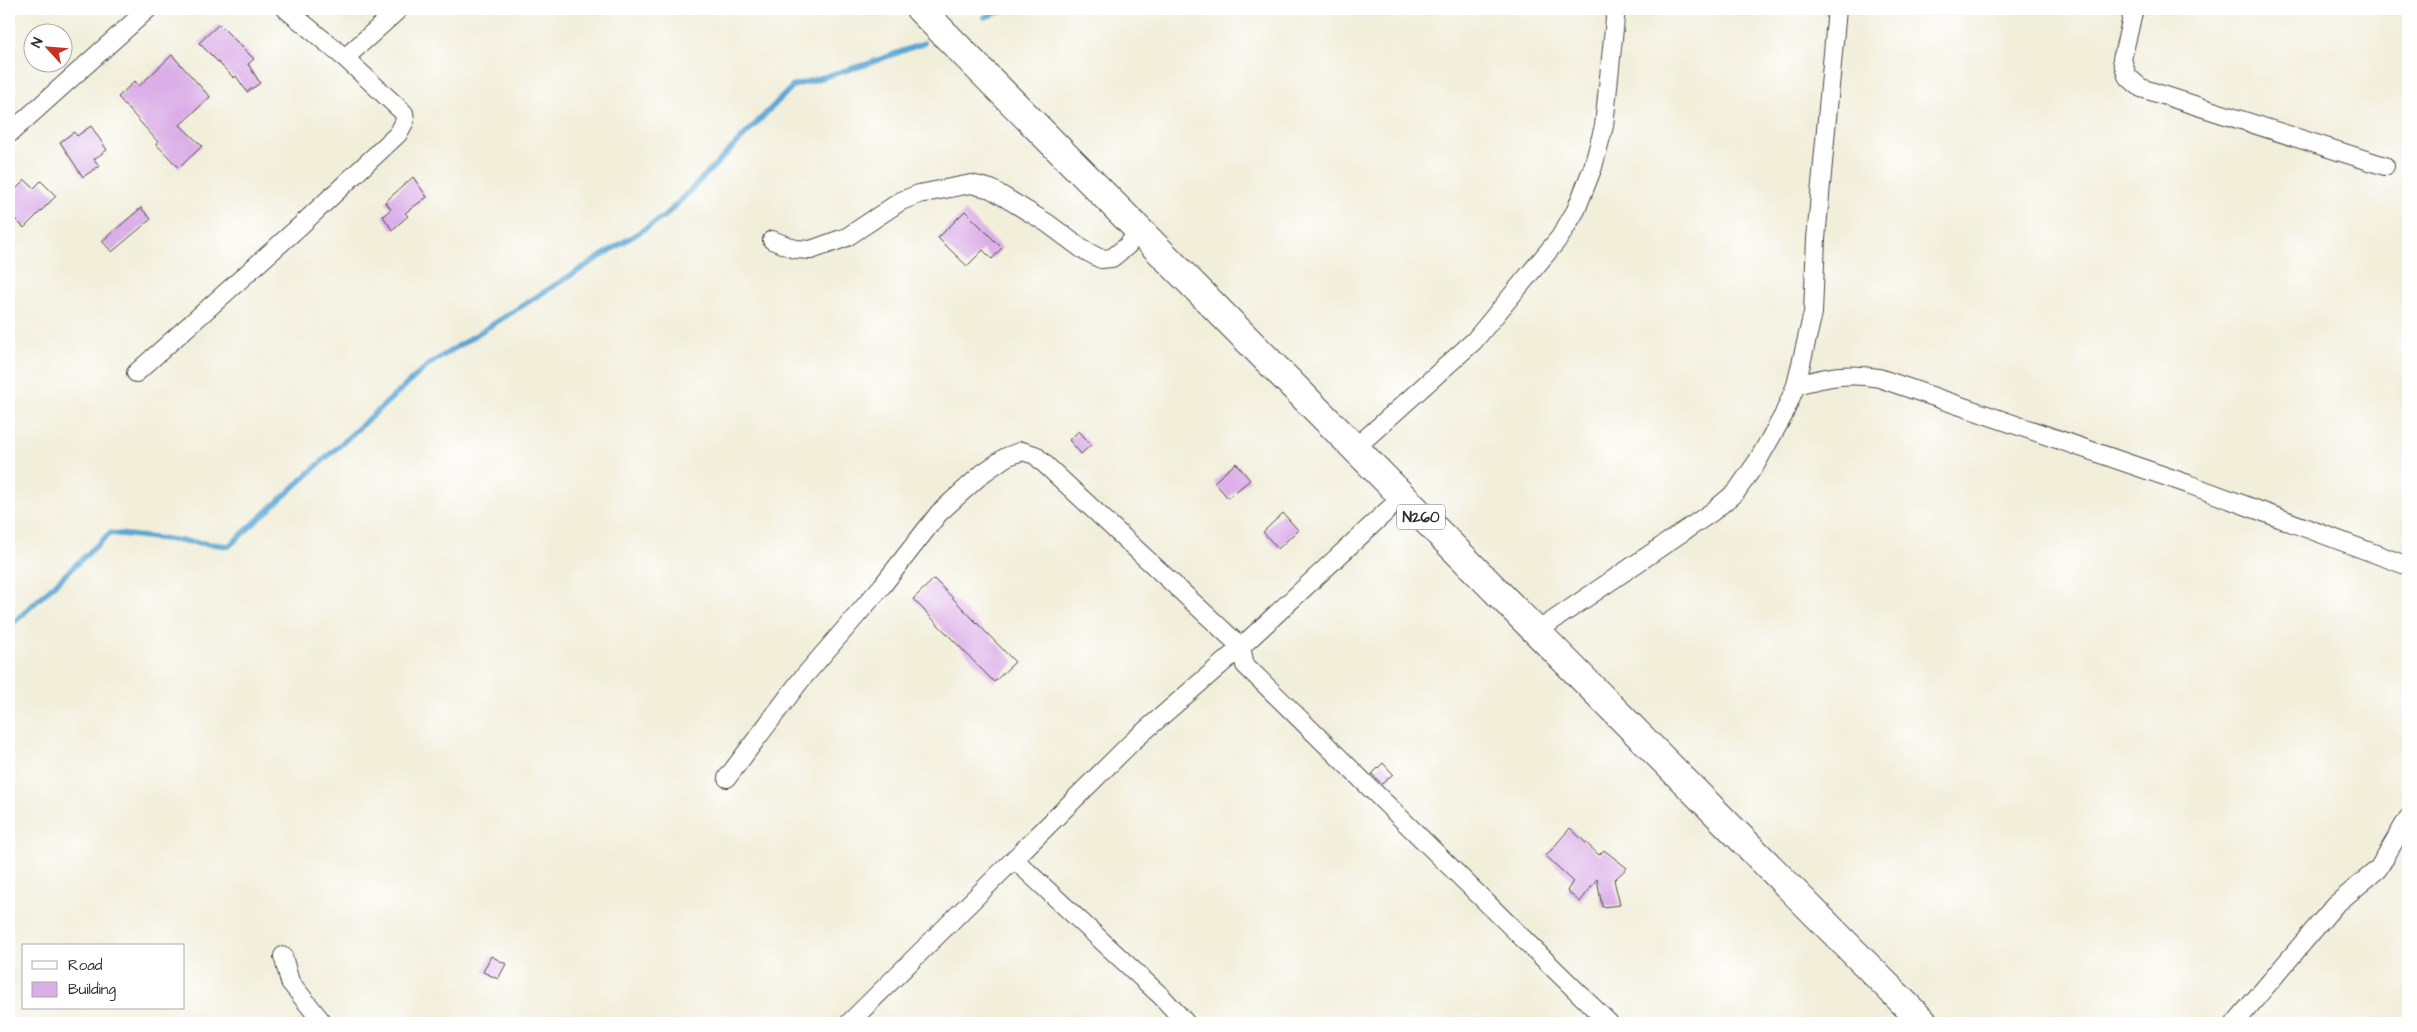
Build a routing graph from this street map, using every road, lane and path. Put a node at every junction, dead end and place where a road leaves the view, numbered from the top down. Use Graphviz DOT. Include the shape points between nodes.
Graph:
graph roads {
  1 [pos="148,9"];
  2 [pos="286,9"];
  3 [pos="398,9"];
  4 [pos="920,9"];
  5 [pos="1616,9"];
  6 [pos="1837,9"];
  7 [pos="2134,9"];
  8 [pos="345,58"];
  9 [pos="9,134"];
  10 [pos="2385,166"];
  11 [pos="1139,231"];
  12 [pos="772,240"];
  13 [pos="136,373"];
  14 [pos="1796,385"];
  15 [pos="1354,449"];
  16 [pos="1402,497"];
  17 [pos="2408,566"];
  18 [pos="1536,632"];
  19 [pos="1241,647"];
  20 [pos="727,778"];
  21 [pos="2408,818"];
  22 [pos="1015,860"];
  23 [pos="283,956"];
  24 [pos="323,1023"];
  25 [pos="849,1023"];
  26 [pos="1186,1023"];
  27 [pos="1610,1023"];
  28 [pos="1924,1023"];
  29 [pos="2236,1023"];
  1 -- 9 [label="street"];
  2 -- 8 [label="street"];
  3 -- 8 [label="street"];
  4 -- 11 [label="main road, N260"];
  5 -- 15 [label="street" via="1604,126 1593,167 1576,210 1560,237 1474,341"];
  6 -- 14 [label="street" via="1816,231 1813,313"];
  7 -- 10 [label="street" via="2122,58 2127,76 2141,88"];
  8 -- 13 [label="street" via="404,113 405,121 398,134"];
  11 -- 12 [label="street" via="1112,258 1101,259 991,189 971,184 920,194 901,202 847,237 811,250 796,250"];
  11 -- 15 [label="main road, N260"];
  14 -- 17 [label="street" via="1856,373 1879,378 2188,484"];
  14 -- 18 [label="street" via="1783,416 1736,492 1712,512"];
  15 -- 16 [label="main road, N260"];
  16 -- 18 [label="main road, N260"];
  16 -- 19 [label="street"];
  18 -- 28 [label="main road, N260"];
  19 -- 20 [label="street" via="1035,455 1022,451 1006,457 983,473 939,513 882,586 800,681"];
  19 -- 22 [label="street" via="1132,742"];
  19 -- 27 [label="street" via="1245,665"];
  21 -- 29 [label="street" via="2378,869 2335,905"];
  22 -- 25 [label="street"];
  22 -- 26 [label="street"];
  23 -- 24 [label="street" via="290,982"];
}
